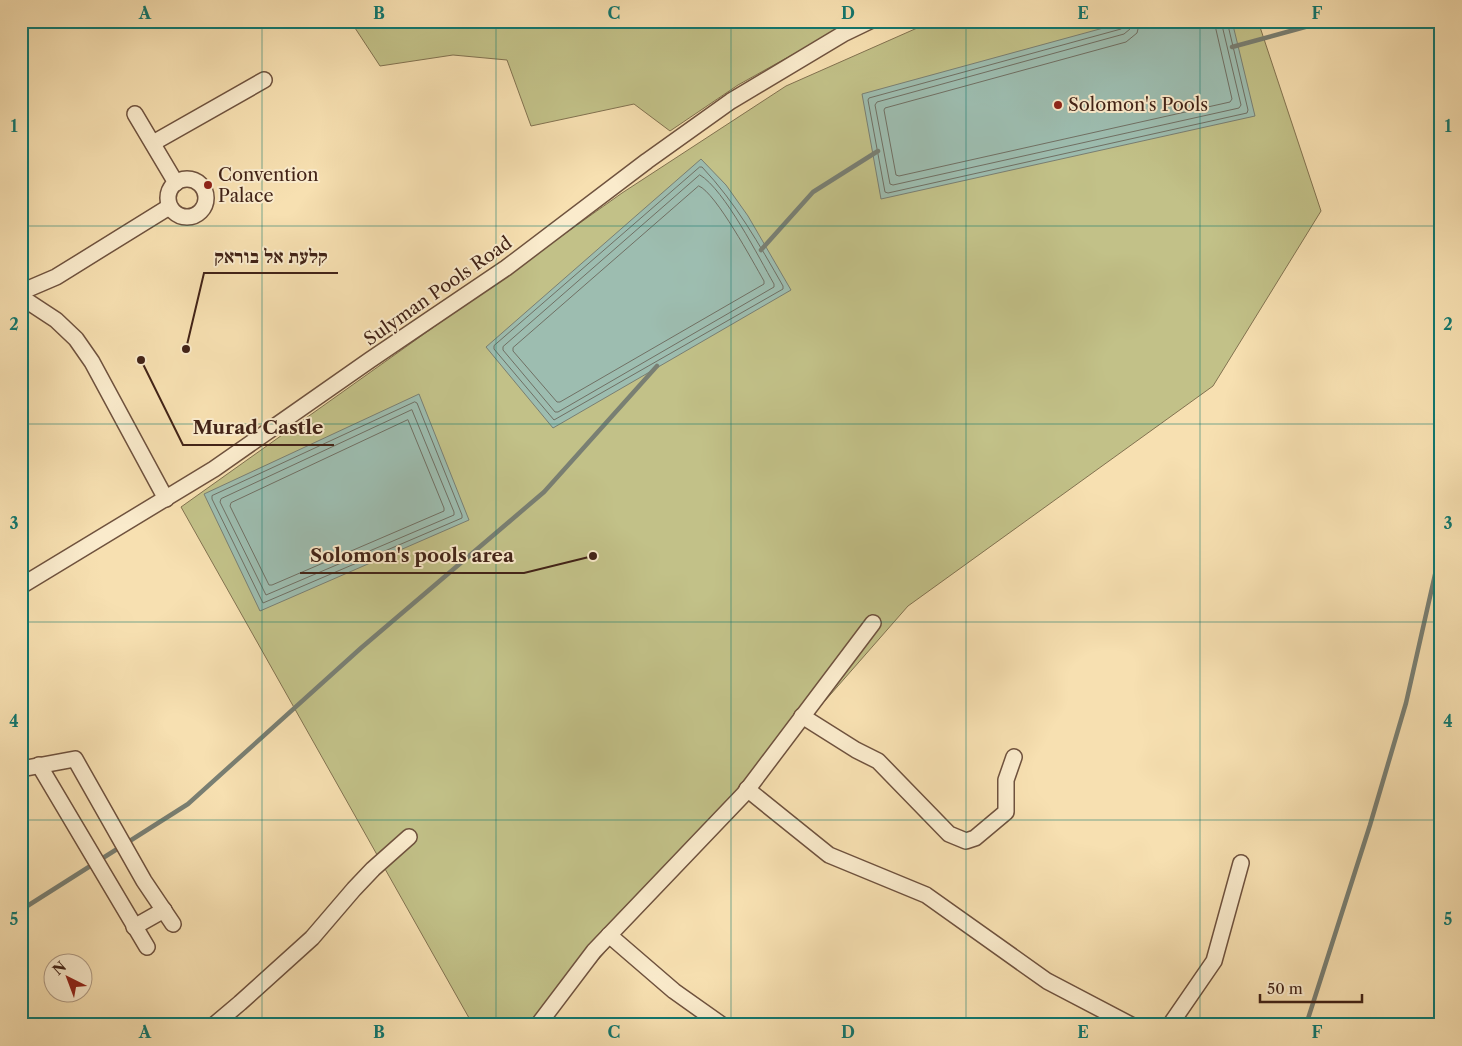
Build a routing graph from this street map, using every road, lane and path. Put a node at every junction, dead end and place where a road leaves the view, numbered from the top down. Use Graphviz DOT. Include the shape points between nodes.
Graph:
graph roads {
  1 [pos="870,21"];
  2 [pos="264,80"];
  3 [pos="136,114"];
  4 [pos="153,143"];
  5 [pos="176,183"];
  6 [pos="169,207"];
  7 [pos="21,292"];
  8 [pos="21,297"];
  9 [pos="166,499"];
  10 [pos="21,586"];
  11 [pos="873,623"];
  12 [pos="802,716"];
  13 [pos="1014,757"];
  14 [pos="39,765"];
  15 [pos="21,769"];
  16 [pos="747,790"];
  17 [pos="409,837"];
  18 [pos="1241,863"];
  19 [pos="164,910"];
  20 [pos="173,924"];
  21 [pos="134,927"];
  22 [pos="609,935"];
  23 [pos="147,947"];
  24 [pos="214,1025"];
  25 [pos="538,1025"];
  26 [pos="722,1025"];
  27 [pos="1131,1025"];
  28 [pos="1170,1025"];
  1 -- 9 [label="street, Sulyman Pools Road" via="731,101 506,268"];
  2 -- 4 [label="street"];
  3 -- 4 [label="street"];
  4 -- 5 [label="street"];
  5 -- 6 [label="street" via="168,193"];
  5 -- 6 [label="street" via="188,179 198,183 205,193 204,204 191,216 178,215"];
  6 -- 7 [label="street" via="56,277"];
  8 -- 9 [label="street" via="56,320 76,339 92,362"];
  9 -- 10 [label="street, Sulyman Pools Road"];
  11 -- 12 [label="street"];
  12 -- 13 [label="street" via="878,761 949,834 966,841 975,838 1006,812 1006,780"];
  12 -- 16 [label="street"];
  14 -- 15 [label="street"];
  14 -- 19 [label="street" via="75,759 144,881"];
  14 -- 21 [label="street"];
  16 -- 22 [label="street"];
  16 -- 27 [label="street" via="829,854 926,895 1047,981"];
  17 -- 24 [label="street" via="360,882 312,938"];
  18 -- 28 [label="street" via="1214,961"];
  19 -- 20 [label="street"];
  19 -- 21 [label="street"];
  21 -- 23 [label="street"];
  22 -- 25 [label="street"];
  22 -- 26 [label="street" via="674,991"];
}
